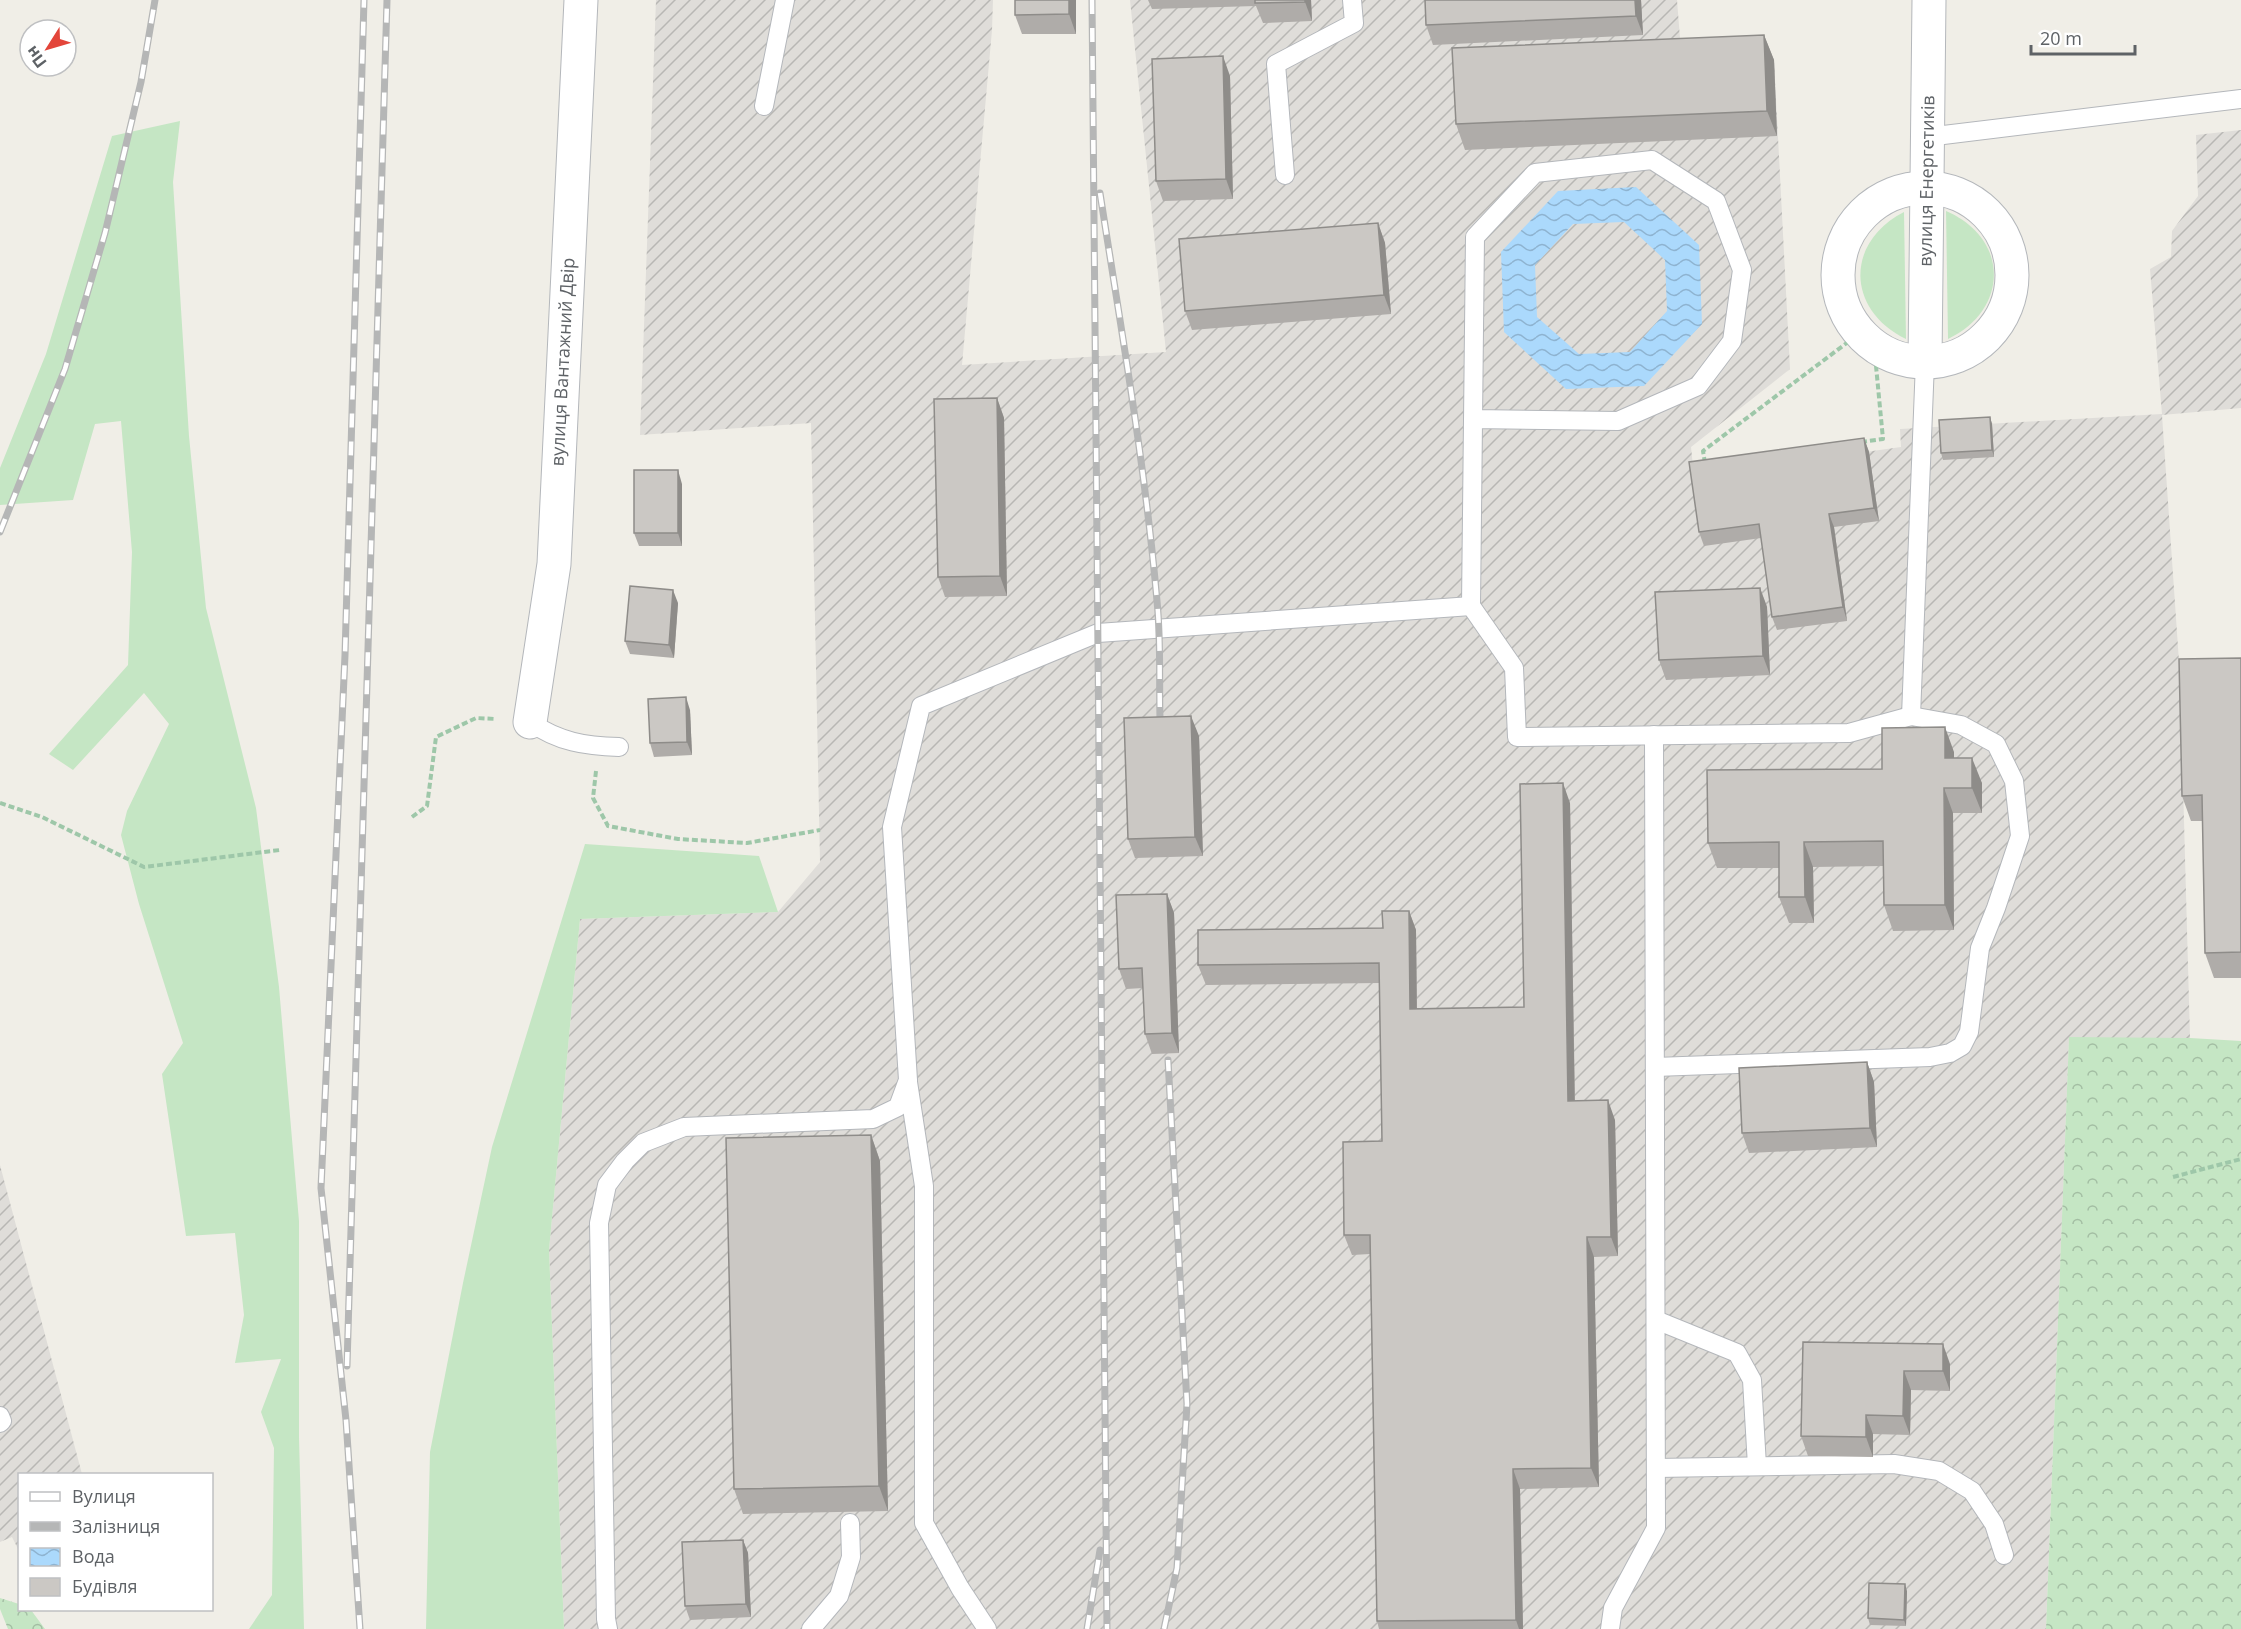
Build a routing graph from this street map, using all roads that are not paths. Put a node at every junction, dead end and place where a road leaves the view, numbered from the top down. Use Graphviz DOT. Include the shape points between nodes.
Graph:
graph roads {
  1 [pos="580,0"];
  2 [pos="785,0"];
  3 [pos="1352,0"];
  4 [pos="1929,0"];
  5 [pos="2241,99"];
  6 [pos="764,106"];
  7 [pos="1928,137"];
  8 [pos="1285,175"];
  9 [pos="1927,188"];
  10 [pos="1925,362"];
  11 [pos="1473,419"];
  12 [pos="1471,606"];
  13 [pos="1911,716"];
  14 [pos="530,722"];
  15 [pos="1654,735"];
  16 [pos="619,747"];
  17 [pos="1655,1066"];
  18 [pos="908,1080"];
  19 [pos="1656,1320"];
  20 [pos="0,1416"];
  21 [pos="0,1423"];
  22 [pos="1757,1466"];
  23 [pos="1656,1468"];
  24 [pos="850,1523"];
  25 [pos="2004,1556"];
  26 [pos="608,1629"];
  27 [pos="811,1629"];
  28 [pos="987,1629"];
  29 [pos="1610,1629"];
  1 -- 14 [label="street, вулиця Вантажний Двір" via="554,564"];
  2 -- 6 [label="lane"];
  3 -- 8 [label="lane" via="1354,23 1276,64"];
  4 -- 7 [label="street, вулиця Енергетиків"];
  5 -- 7 [label="lane"];
  7 -- 9 [label="street, вулиця Енергетиків"];
  9 -- 10 [label="street, вулиця Енергетиків"];
  9 -- 10 [label="street" via="1962,196 1990,218 2008,250 2012,286 2000,320 1976,346 1960,356"];
  9 -- 10 [label="street" via="1900,193 1875,204 1850,231 1839,265 1839,284 1850,318 1867,339 1889,355"];
  10 -- 13 [label="lane"];
  11 -- 11 [label="lane" via="1475,237 1535,173 1652,160 1716,201 1742,270 1732,341 1698,386 1618,421"];
  11 -- 12 [label="lane"];
  12 -- 15 [label="lane" via="1514,668 1517,737"];
  12 -- 18 [label="lane" via="1098,633 921,706 892,827"];
  13 -- 15 [label="lane" via="1849,733"];
  13 -- 17 [label="lane" via="1961,725 1996,744 2014,781 2020,836 1980,948 1972,1014 1962,1046 1930,1058"];
  14 -- 16 [label="lane" via="548,734 586,746"];
  15 -- 17 [label="lane"];
  17 -- 19 [label="lane"];
  18 -- 26 [label="lane" via="898,1107 873,1119 684,1127 643,1143 607,1185 599,1222"];
  18 -- 28 [label="lane" via="924,1186 924,1523"];
  19 -- 22 [label="lane" via="1737,1353 1752,1380"];
  19 -- 23 [label="lane"];
  20 -- 21 [label="lane"];
  22 -- 23 [label="lane"];
  22 -- 25 [label="lane" via="1894,1464 1939,1471 1972,1491 1994,1524"];
  23 -- 29 [label="lane" via="1656,1528 1613,1608"];
  24 -- 27 [label="lane" via="850,1557 838,1596"];
}
